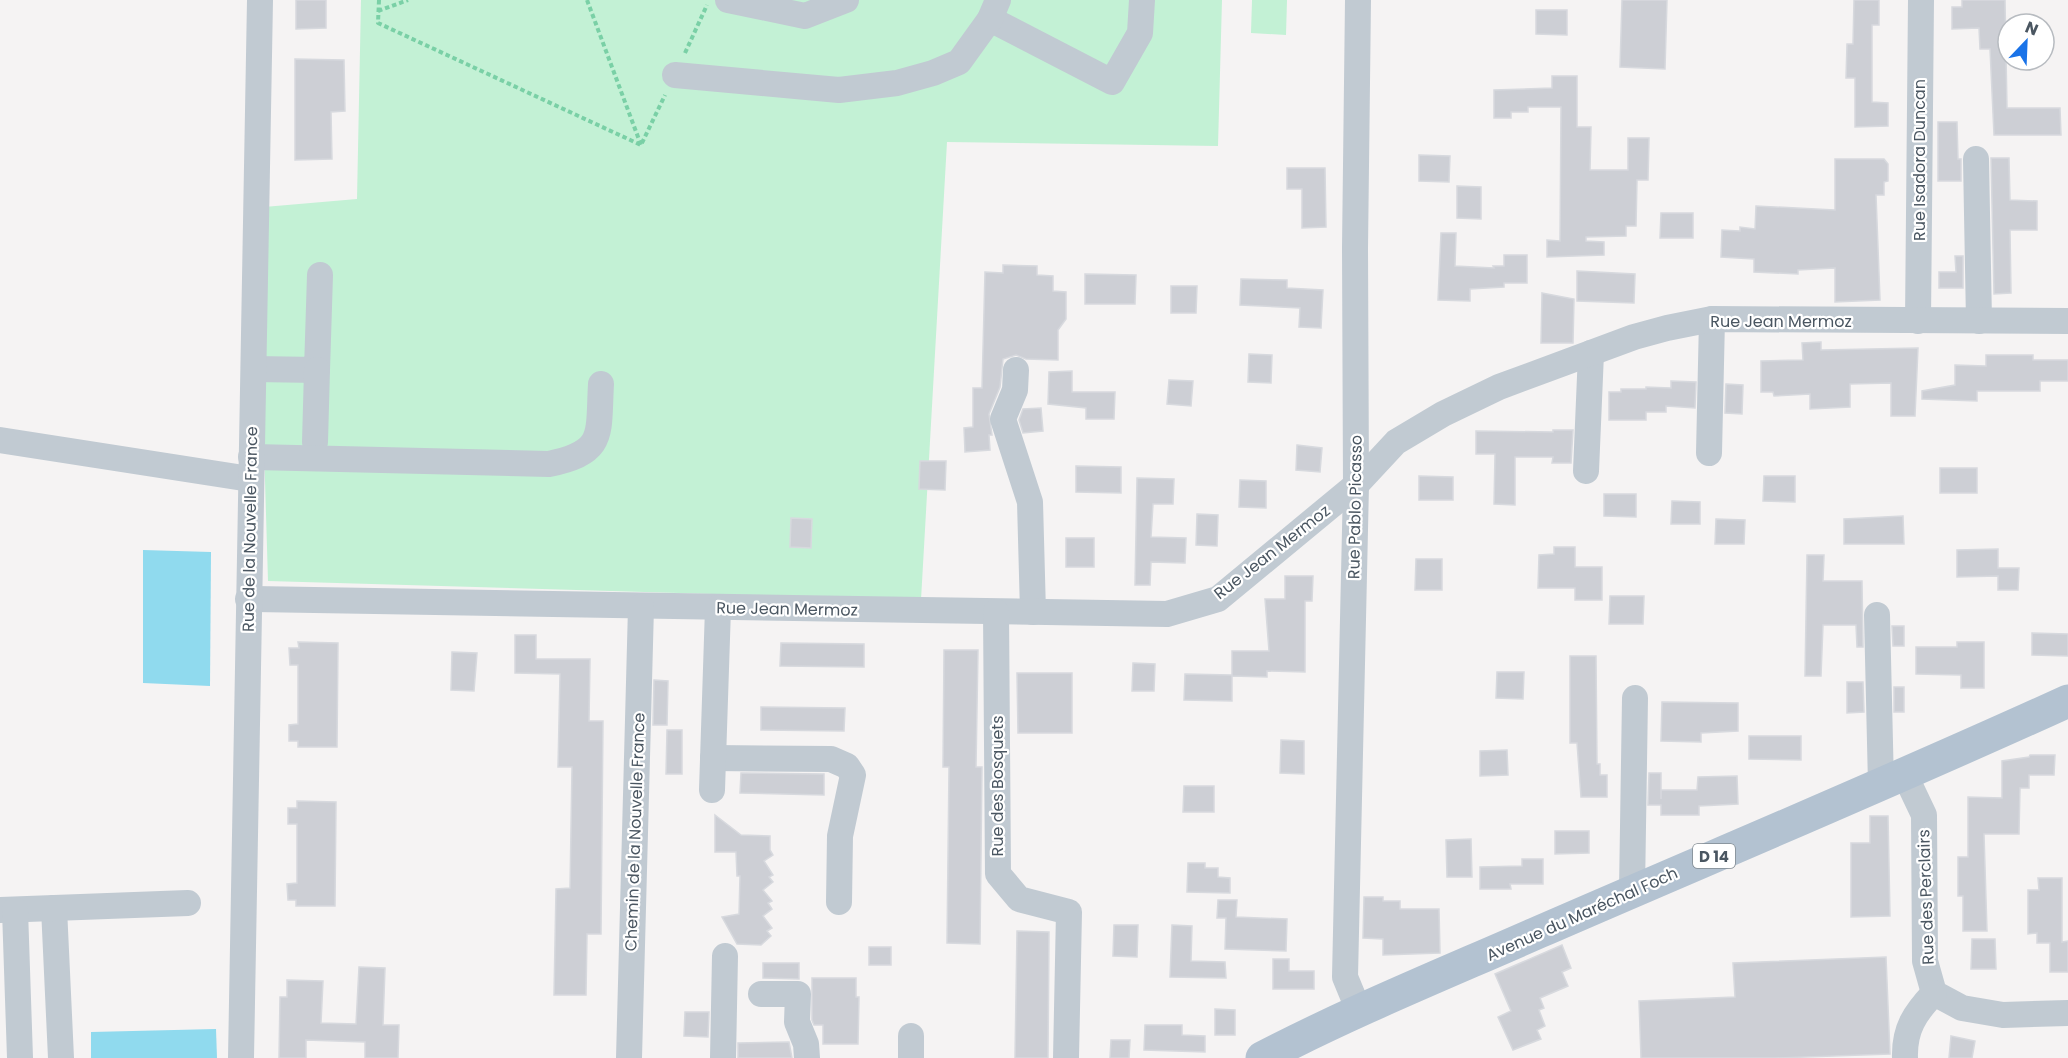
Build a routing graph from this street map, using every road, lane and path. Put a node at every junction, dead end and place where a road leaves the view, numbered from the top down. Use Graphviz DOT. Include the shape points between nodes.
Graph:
graph roads {
  1 [pos="260,0"];
  2 [pos="379,0"];
  3 [pos="408,0"];
  4 [pos="587,0"];
  5 [pos="710,0"];
  6 [pos="728,0"];
  7 [pos="846,0"];
  8 [pos="1142,0"];
  9 [pos="1358,0"];
  10 [pos="1921,0"];
  11 [pos="994,10"];
  12 [pos="378,11"];
  13 [pos="675,75"];
  14 [pos="640,145"];
  15 [pos="1976,159"];
  16 [pos="320,275"];
  17 [pos="1712,319"];
  18 [pos="1918,321"];
  19 [pos="1979,321"];
  20 [pos="2068,321"];
  21 [pos="1591,353"];
  22 [pos="255,369"];
  23 [pos="317,370"];
  24 [pos="1016,370"];
  25 [pos="601,384"];
  26 [pos="0,440"];
  27 [pos="315,442"];
  28 [pos="1709,453"];
  29 [pos="251,468"];
  30 [pos="1587,471"];
  31 [pos="1356,484"];
  32 [pos="248,599"];
  33 [pos="641,607"];
  34 [pos="718,608"];
  35 [pos="996,612"];
  36 [pos="1033,612"];
  37 [pos="1876,615"];
  38 [pos="1635,698"];
  39 [pos="2068,701"];
  40 [pos="713,758"];
  41 [pos="1893,780"];
  42 [pos="712,790"];
  43 [pos="1632,891"];
  44 [pos="839,902"];
  45 [pos="188,903"];
  46 [pos="54,908"];
  47 [pos="8,910"];
  48 [pos="725,956"];
  49 [pos="1934,993"];
  50 [pos="761,994"];
  51 [pos="1359,1011"];
  52 [pos="2068,1013"];
  53 [pos="20,1058"];
  54 [pos="61,1058"];
  55 [pos="241,1058"];
  56 [pos="629,1058"];
  57 [pos="723,1058"];
  58 [pos="807,1058"];
  59 [pos="1066,1058"];
  60 [pos="1262,1058"];
  61 [pos="1905,1058"];
  1 -- 22 [label="street, Rue de la Nouvelle France"];
  2 -- 12 [label="path"];
  3 -- 12 [label="path"];
  4 -- 14 [label="path"];
  5 -- 13 [label="path"];
  6 -- 7 [label="street" via="805,16"];
  8 -- 11 [label="street" via="1140,33 1112,82"];
  9 -- 31 [label="street, Rue Pablo Picasso"];
  10 -- 18 [label="street, Rue Isadora Duncan"];
  11 -- 13 [label="street" via="959,62 897,82 839,90"];
  12 -- 14 [label="path" via="378,23"];
  13 -- 14 [label="path"];
  15 -- 19 [label="street"];
  16 -- 23 [label="street"];
  17 -- 18 [label="street, Rue Jean Mermoz"];
  17 -- 21 [label="street, Rue Jean Mermoz" via="1667,328"];
  17 -- 28 [label="street"];
  18 -- 19 [label="street, Rue Jean Mermoz"];
  19 -- 20 [label="street, Rue Jean Mermoz"];
  21 -- 30 [label="street"];
  21 -- 31 [label="street, Rue Jean Mermoz" via="1499,387 1443,414 1396,442"];
  22 -- 23 [label="street"];
  22 -- 29 [label="street, Rue de la Nouvelle France"];
  23 -- 27 [label="street"];
  24 -- 36 [label="street" via="1016,390 1003,419 1030,502"];
  25 -- 29 [label="street" via="595,442 589,451 572,459 549,464"];
  26 -- 29 [label="street"];
  29 -- 32 [label="street, Rue de la Nouvelle France"];
  31 -- 36 [label="street, Rue Jean Mermoz" via="1218,599 1167,614"];
  31 -- 51 [label="street, Rue Pablo Picasso" via="1345,977"];
  32 -- 33 [label="street, Rue Jean Mermoz"];
  32 -- 55 [label="street, Rue de la Nouvelle France"];
  33 -- 34 [label="street, Rue Jean Mermoz"];
  33 -- 56 [label="street, Chemin de la Nouvelle France"];
  34 -- 35 [label="street, Rue Jean Mermoz"];
  34 -- 40 [label="street"];
  35 -- 36 [label="street, Rue Jean Mermoz"];
  35 -- 59 [label="street, Rue des Bosquets" via="998,874 1019,899 1069,912"];
  37 -- 41 [label="street"];
  38 -- 43 [label="street"];
  39 -- 41 [label="main road, Avenue du Maréchal Foch / D 14"];
  40 -- 42 [label="street"];
  40 -- 44 [label="street" via="831,759 847,766 854,775 840,836"];
  41 -- 43 [label="main road, Avenue du Maréchal Foch / D 14"];
  41 -- 49 [label="street, Rue des Perclairs" via="1924,815 1925,961"];
  43 -- 51 [label="main road, Avenue du Maréchal Foch / D 14"];
  45 -- 46 [label="street"];
  46 -- 47 [label="street"];
  46 -- 54 [label="street"];
  47 -- 53 [label="street"];
  48 -- 57 [label="street"];
  49 -- 52 [label="street" via="1962,1008 2003,1015"];
  49 -- 61 [label="street" via="1908,1025"];
  50 -- 58 [label="street" via="798,994 797,1022"];
  51 -- 60 [label="main road, Avenue du Maréchal Foch / D 14"];
}
